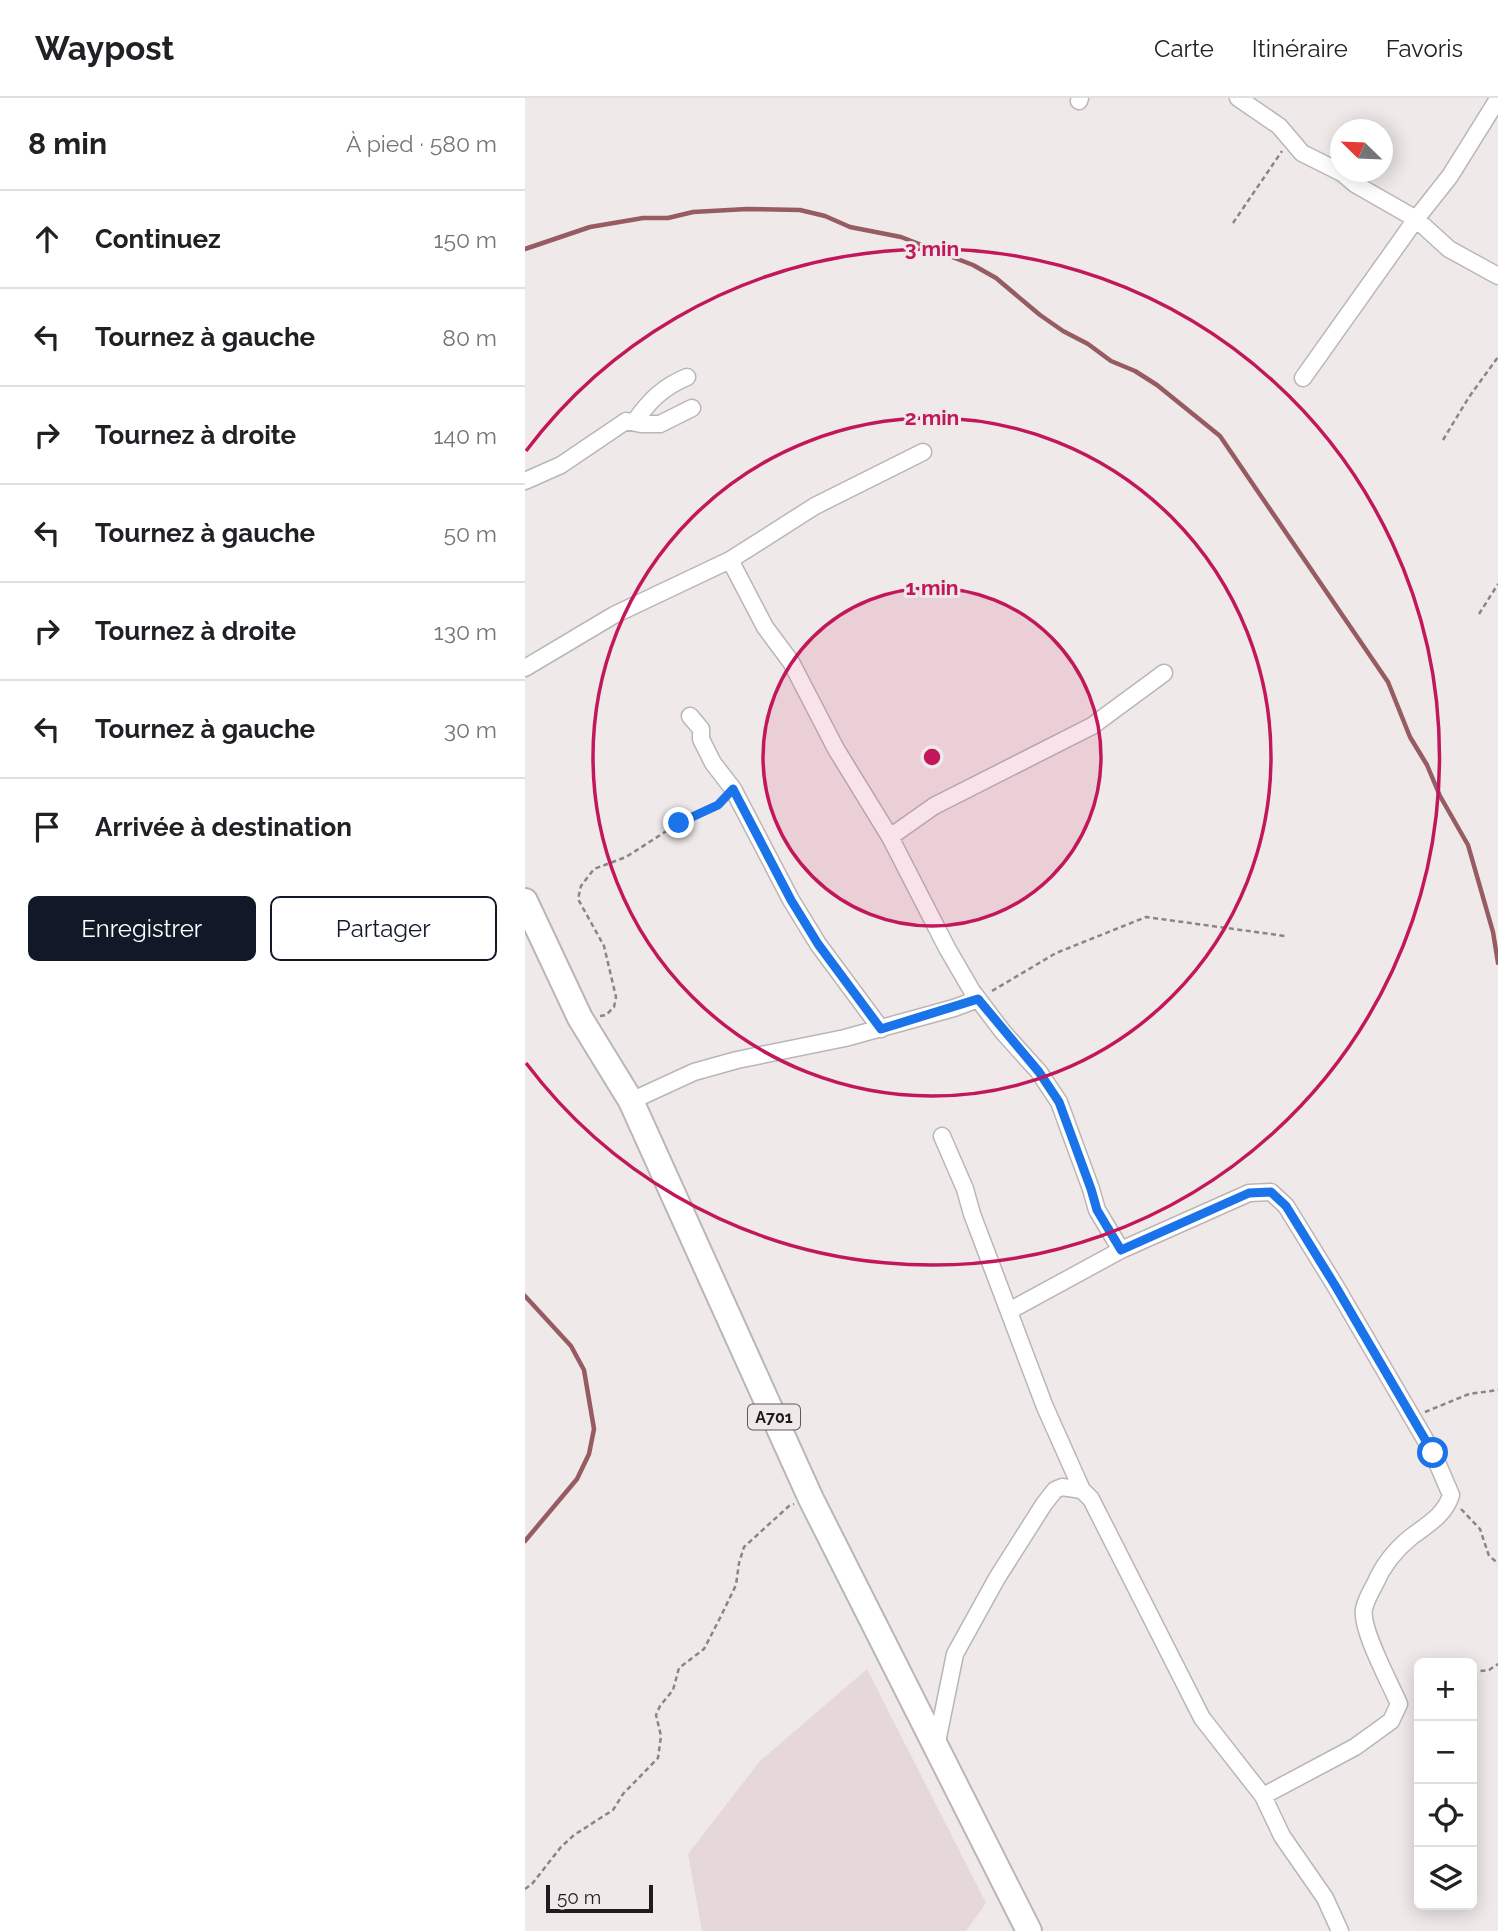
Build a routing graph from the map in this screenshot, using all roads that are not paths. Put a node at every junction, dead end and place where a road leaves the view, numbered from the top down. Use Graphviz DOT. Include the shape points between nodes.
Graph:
graph roads {
  1 [pos="1238,98"];
  2 [pos="1498,99"];
  3 [pos="1416,219"];
  4 [pos="1498,276"];
  5 [pos="687,377"];
  6 [pos="1303,378"];
  7 [pos="692,408"];
  8 [pos="635,421"];
  9 [pos="923,452"];
  10 [pos="525,481"];
  11 [pos="730,560"];
  12 [pos="525,668"];
  13 [pos="1164,673"];
  14 [pos="690,716"];
  15 [pos="890,837"];
  16 [pos="525,901"];
  17 [pos="978,999"];
  18 [pos="881,1029"];
  19 [pos="631,1101"];
  20 [pos="942,1136"];
  21 [pos="1121,1250"];
  22 [pos="1009,1311"];
  23 [pos="1082,1490"];
  24 [pos="936,1747"];
  25 [pos="1263,1796"];
  26 [pos="1029,1931"];
  27 [pos="1340,1931"];
  1 -- 3 [label="street" via="1279,126 1302,153"];
  2 -- 3 [label="street" via="1450,176"];
  3 -- 4 [label="street" via="1449,249"];
  3 -- 6 [label="street"];
  5 -- 8 [label="street" via="649,401"];
  7 -- 8 [label="street" via="660,424"];
  8 -- 10 [label="street" via="626,421 561,465"];
  9 -- 11 [label="street" via="815,506"];
  11 -- 12 [label="street" via="614,615"];
  11 -- 15 [label="street"];
  13 -- 15 [label="street" via="1092,726 934,806"];
  14 -- 18 [label="street" via="791,900"];
  15 -- 17 [label="street"];
  16 -- 19 [label="main road, A701" via="580,1018"];
  17 -- 18 [label="street"];
  17 -- 21 [label="street" via="1059,1102 1097,1210"];
  18 -- 19 [label="street" via="694,1072"];
  19 -- 24 [label="main road, A701" via="811,1499"];
  20 -- 22 [label="street"];
  21 -- 22 [label="street"];
  21 -- 25 [label="street" via="1249,1193 1271,1192 1286,1206 1329,1275 1433,1453 1451,1495 1438,1517 1397,1548 1364,1610 1368,1638 1399,1704 1391,1721 1355,1747"];
  22 -- 23 [label="street"];
  23 -- 24 [label="street" via="1055,1490 965,1634 955,1654"];
  23 -- 25 [label="street" via="1111,1535 1202,1718"];
  24 -- 26 [label="main road, A701"];
  25 -- 27 [label="street"];
}
